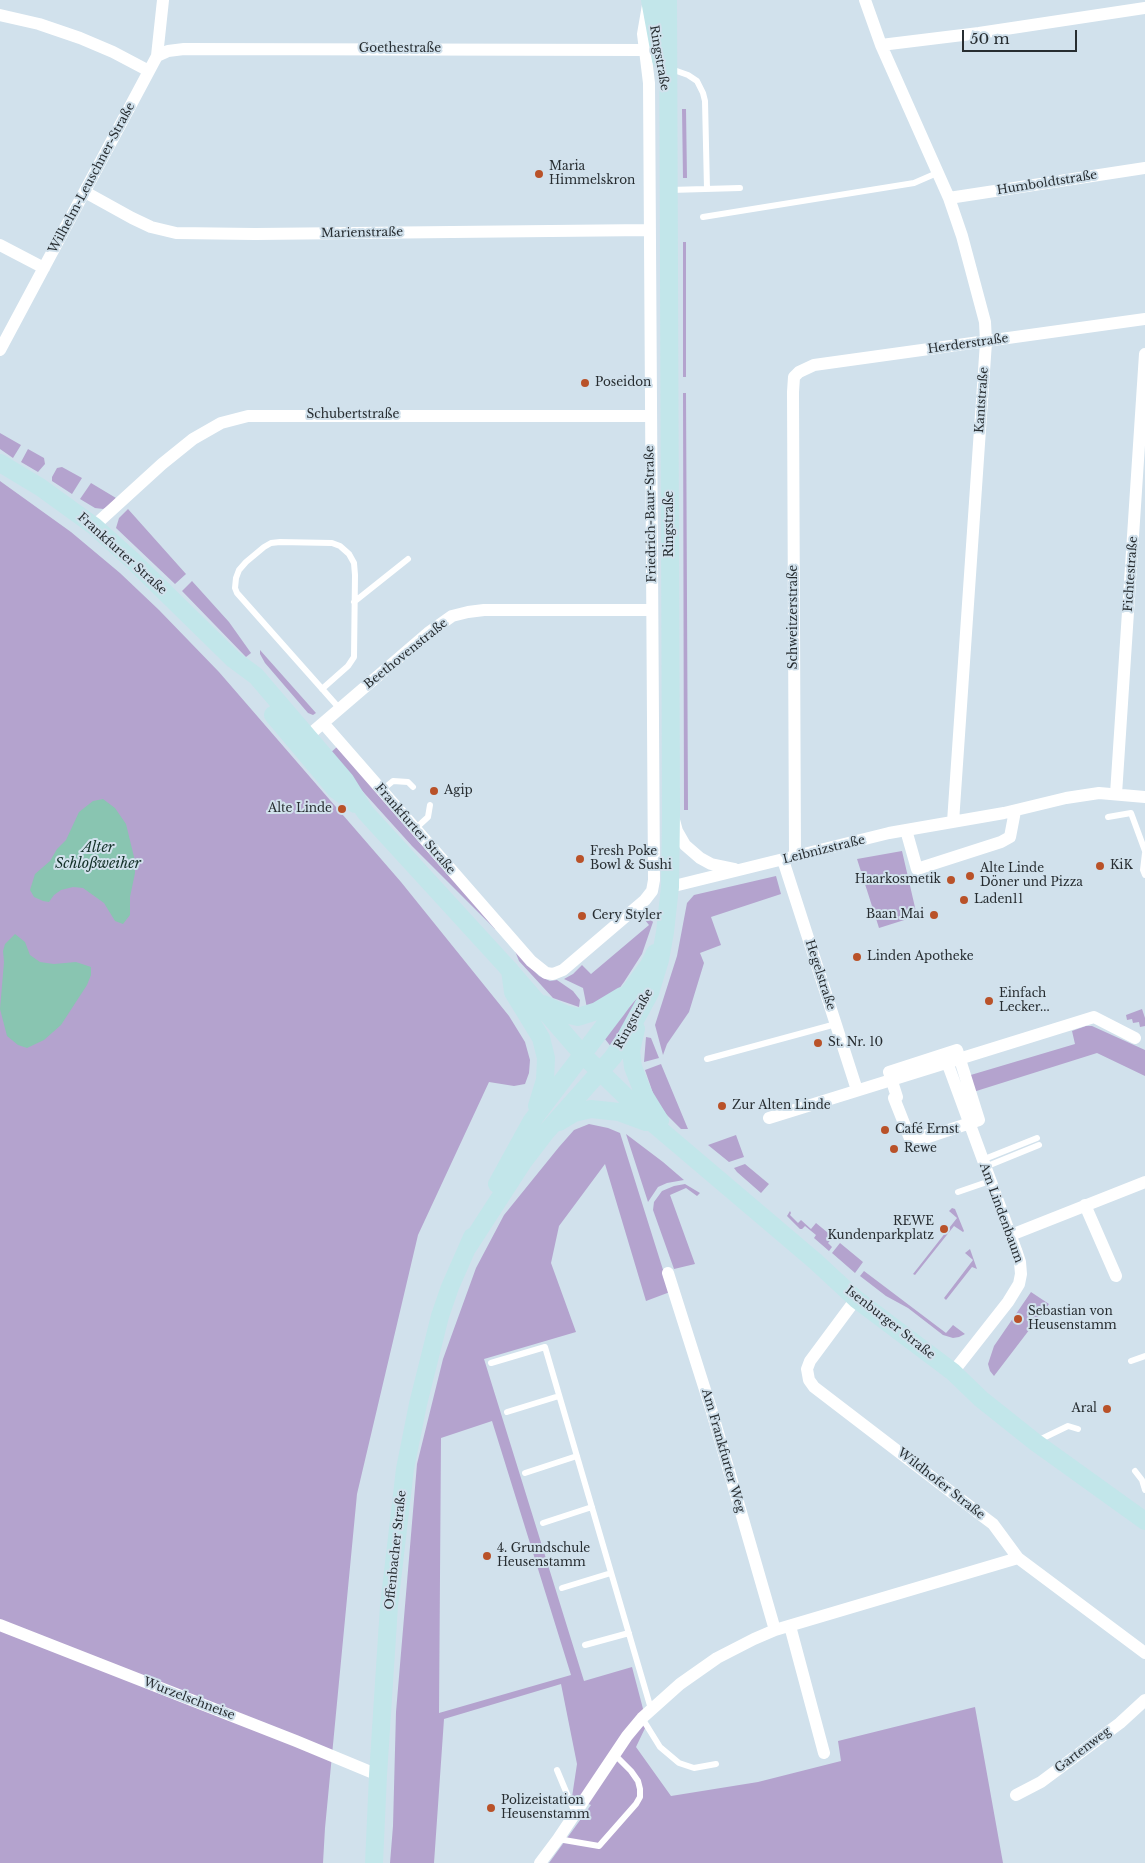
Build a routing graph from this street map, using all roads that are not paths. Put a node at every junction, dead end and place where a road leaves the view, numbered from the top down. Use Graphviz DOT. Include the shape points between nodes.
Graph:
graph roads {
  1 [pos="163,0"];
  2 [pos="649,0"];
  3 [pos="668,0"];
  4 [pos="865,0"];
  5 [pos="1145,8"];
  6 [pos="0,15"];
  7 [pos="881,45"];
  8 [pos="644,50"];
  9 [pos="157,56"];
  10 [pos="666,68"];
  11 [pos="149,71"];
  12 [pos="1145,168"];
  13 [pos="937,173"];
  14 [pos="740,188"];
  15 [pos="707,189"];
  16 [pos="669,190"];
  17 [pos="85,192"];
  18 [pos="949,198"];
  19 [pos="703,218"];
  20 [pos="649,230"];
  21 [pos="0,245"];
  22 [pos="44,268"];
  23 [pos="1145,319"];
  24 [pos="986,342"];
  25 [pos="0,350"];
  26 [pos="1145,354"];
  27 [pos="794,377"];
  28 [pos="650,416"];
  29 [pos="0,463"];
  30 [pos="94,526"];
  31 [pos="408,559"];
  32 [pos="354,602"];
  33 [pos="652,610"];
  34 [pos="322,689"];
  35 [pos="340,709"];
  36 [pos="323,723"];
  37 [pos="303,740"];
  38 [pos="413,787"];
  39 [pos="382,790"];
  40 [pos="1116,794"];
  41 [pos="1145,797"];
  42 [pos="430,805"];
  43 [pos="1015,811"];
  44 [pos="671,813"];
  45 [pos="1108,817"];
  46 [pos="953,822"];
  47 [pos="415,829"];
  48 [pos="906,830"];
  49 [pos="1145,852"];
  50 [pos="795,856"];
  51 [pos="783,860"];
  52 [pos="742,870"];
  53 [pos="1145,875"];
  54 [pos="670,887"];
  55 [pos="665,932"];
  56 [pos="507,935"];
  57 [pos="508,968"];
  58 [pos="546,973"];
  59 [pos="632,989"];
  60 [pos="537,1000"];
  61 [pos="641,1011"];
  62 [pos="836,1024"];
  63 [pos="1135,1038"];
  64 [pos="583,1055"];
  65 [pos="707,1060"];
  66 [pos="953,1060"];
  67 [pos="600,1072"];
  68 [pos="892,1079"];
  69 [pos="857,1090"];
  70 [pos="769,1118"];
  71 [pos="531,1122"];
  72 [pos="968,1123"];
  73 [pos="656,1126"];
  74 [pos="546,1132"];
  75 [pos="1037,1138"];
  76 [pos="1039,1145"];
  77 [pos="689,1155"];
  78 [pos="983,1163"];
  79 [pos="990,1181"];
  80 [pos="1145,1182"];
  81 [pos="958,1192"];
  82 [pos="1085,1205"];
  83 [pos="1011,1235"];
  84 [pos="468,1247"];
  85 [pos="668,1273"];
  86 [pos="1116,1276"];
  87 [pos="856,1299"];
  88 [pos="1145,1356"];
  89 [pos="1131,1361"];
  90 [pos="491,1363"];
  91 [pos="953,1372"];
  92 [pos="559,1396"];
  93 [pos="507,1412"];
  94 [pos="1078,1429"];
  95 [pos="1036,1442"];
  96 [pos="577,1456"];
  97 [pos="1135,1471"];
  98 [pos="525,1473"];
  99 [pos="1145,1490"];
  100 [pos="592,1507"];
  101 [pos="1142,1517"];
  102 [pos="543,1523"];
  103 [pos="1018,1558"];
  104 [pos="611,1573"];
  105 [pos="562,1588"];
  106 [pos="0,1625"];
  107 [pos="790,1626"];
  108 [pos="775,1630"];
  109 [pos="628,1633"];
  110 [pos="585,1646"];
  111 [pos="1145,1653"];
  112 [pos="1145,1700"];
  113 [pos="647,1714"];
  114 [pos="824,1753"];
  115 [pos="614,1754"];
  116 [pos="716,1764"];
  117 [pos="557,1770"];
  118 [pos="378,1776"];
  119 [pos="1016,1795"];
  120 [pos="575,1814"];
  121 [pos="558,1839"];
  122 [pos="374,1863"];
  123 [pos="540,1863"];
  1 -- 9 [label="street, Wilhelm-Leuschner-Straße"];
  2 -- 8 [label="street, Friedrich-Baur-Straße" via="644,23"];
  2 -- 10 [label="main road, Ringstraße"];
  3 -- 10 [label="main road, Ringstraße"];
  4 -- 7 [label="street, Kantstraße"];
  5 -- 7 [label="street"];
  6 -- 11 [label="street" via="80,38"];
  7 -- 13 [label="street, Kantstraße"];
  8 -- 9 [label="street, Goethestraße" via="184,49"];
  8 -- 20 [label="street, Friedrich-Baur-Straße" via="648,83"];
  9 -- 11 [label="street, Wilhelm-Leuschner-Straße"];
  10 -- 15 [label="lane" via="697,81 703,93"];
  10 -- 16 [label="main road, Ringstraße"];
  11 -- 17 [label="street, Wilhelm-Leuschner-Straße"];
  12 -- 18 [label="street, Humboldtstraße"];
  13 -- 18 [label="street, Kantstraße"];
  13 -- 19 [label="lane" via="914,183"];
  14 -- 15 [label="lane"];
  15 -- 16 [label="lane"];
  16 -- 44 [label="main road, Ringstraße"];
  17 -- 20 [label="street, Marienstraße" via="151,227 176,233"];
  17 -- 22 [label="street, Wilhelm-Leuschner-Straße"];
  18 -- 24 [label="street, Kantstraße" via="974,278 985,322"];
  20 -- 28 [label="street, Friedrich-Baur-Straße"];
  21 -- 22 [label="street"];
  22 -- 25 [label="street, Wilhelm-Leuschner-Straße"];
  23 -- 24 [label="street, Herderstraße"];
  24 -- 27 [label="street, Herderstraße" via="814,365"];
  24 -- 46 [label="street, Kantstraße"];
  26 -- 40 [label="street, Fichtestraße"];
  27 -- 50 [label="street, Schweitzerstraße"];
  28 -- 30 [label="street, Schubertstraße" via="248,416 221,423 193,439"];
  28 -- 33 [label="street, Friedrich-Baur-Straße"];
  29 -- 30 [label="main road, Frankfurter Straße"];
  30 -- 37 [label="main road, Frankfurter Straße" via="233,660 256,676"];
  31 -- 32 [label="lane"];
  32 -- 34 [label="lane" via="354,657"];
  32 -- 34 [label="lane" via="354,563 350,554 332,543 271,543 246,562 236,578 237,594"];
  33 -- 35 [label="street, Beethovenstraße" via="484,610 452,616"];
  33 -- 58 [label="street, Friedrich-Baur-Straße" via="652,891 563,970"];
  34 -- 35 [label="lane"];
  35 -- 36 [label="street, Beethovenstraße"];
  36 -- 37 [label="street, Beethovenstraße"];
  36 -- 39 [label="street, Frankfurter Straße"];
  37 -- 57 [label="main road, Frankfurter Straße" via="345,780 365,812"];
  38 -- 39 [label="lane" via="408,782 393,781"];
  39 -- 47 [label="street, Frankfurter Straße"];
  40 -- 41 [label="street, Leibnizstraße"];
  40 -- 43 [label="street, Leibnizstraße" via="1073,796"];
  42 -- 47 [label="lane" via="428,817"];
  43 -- 46 [label="street, Leibnizstraße"];
  43 -- 48 [label="street" via="1010,837 918,869"];
  44 -- 52 [label="street, Leibnizstraße" via="685,846 711,864"];
  44 -- 54 [label="main road, Ringstraße"];
  45 -- 49 [label="lane" via="1131,813"];
  46 -- 48 [label="street, Leibnizstraße"];
  47 -- 56 [label="street, Frankfurter Straße"];
  48 -- 50 [label="street, Leibnizstraße"];
  49 -- 53 [label="lane"];
  50 -- 51 [label="street, Leibnizstraße"];
  51 -- 52 [label="street, Leibnizstraße"];
  51 -- 62 [label="street, Hegelstraße"];
  52 -- 54 [label="street, Leibnizstraße"];
  54 -- 55 [label="main road, Ringstraße"];
  55 -- 59 [label="main road, Ringstraße" via="649,965"];
  55 -- 61 [label="main road, Ringstraße" via="654,980"];
  56 -- 57 [label="street"];
  56 -- 58 [label="street, Frankfurter Straße" via="531,962"];
  57 -- 60 [label="main road, Frankfurter Straße"];
  57 -- 71 [label="main road" via="513,992 541,1038 546,1058 545,1080"];
  59 -- 60 [label="main road" via="597,1011 578,1017 552,1009"];
  59 -- 64 [label="main road, Ringstraße"];
  60 -- 64 [label="main road, Frankfurter Straße"];
  61 -- 67 [label="main road, Ringstraße"];
  61 -- 77 [label="main road" via="631,1051 636,1078 659,1119"];
  62 -- 65 [label="lane"];
  62 -- 69 [label="street, Hegelstraße"];
  63 -- 66 [label="street" via="1094,1017"];
  64 -- 67 [label="main road, Frankfurter Straße"];
  64 -- 71 [label="main road, Offenbacher Straße"];
  66 -- 68 [label="street"];
  66 -- 72 [label="street, Am Lindenbaum"];
  67 -- 73 [label="main road, Isenburger Straße"];
  67 -- 74 [label="main road, Offenbacher Straße"];
  68 -- 69 [label="street"];
  68 -- 72 [label="street" via="897,1097 894,1098 911,1141"];
  69 -- 70 [label="street"];
  71 -- 84 [label="main road, Offenbacher Straße" via="504,1168"];
  72 -- 78 [label="street, Am Lindenbaum"];
  73 -- 74 [label="main road" via="618,1112 591,1109 574,1113"];
  73 -- 77 [label="main road, Isenburger Straße"];
  74 -- 84 [label="main road, Offenbacher Straße"];
  75 -- 78 [label="lane"];
  76 -- 78 [label="lane"];
  77 -- 87 [label="main road, Isenburger Straße"];
  78 -- 79 [label="street, Am Lindenbaum"];
  79 -- 81 [label="lane"];
  79 -- 83 [label="street, Am Lindenbaum"];
  80 -- 82 [label="street"];
  82 -- 83 [label="street"];
  82 -- 86 [label="street"];
  83 -- 91 [label="street, Am Lindenbaum" via="1020,1262 1019,1284"];
  84 -- 118 [label="main road, Offenbacher Straße" via="440,1316 406,1469 389,1606"];
  85 -- 108 [label="street, Am Frankfurter Weg"];
  87 -- 91 [label="main road, Isenburger Straße"];
  87 -- 103 [label="street, Wildhofer Straße" via="810,1360 807,1369 809,1380 986,1518"];
  88 -- 89 [label="lane"];
  90 -- 92 [label="lane" via="545,1347"];
  91 -- 95 [label="main road, Isenburger Straße" via="981,1399"];
  92 -- 93 [label="lane"];
  92 -- 96 [label="lane"];
  94 -- 95 [label="lane" via="1068,1426"];
  95 -- 101 [label="main road, Isenburger Straße"];
  96 -- 98 [label="lane"];
  96 -- 100 [label="lane"];
  97 -- 99 [label="lane"];
  100 -- 102 [label="lane"];
  100 -- 104 [label="lane"];
  103 -- 107 [label="street"];
  103 -- 111 [label="street, Wildhofer Straße"];
  104 -- 105 [label="lane"];
  104 -- 109 [label="lane"];
  106 -- 118 [label="street, Wurzelschneise"];
  107 -- 108 [label="street"];
  107 -- 114 [label="street"];
  108 -- 113 [label="street" via="717,1658 680,1684"];
  109 -- 110 [label="lane"];
  109 -- 113 [label="lane"];
  112 -- 119 [label="street, Gartenweg" via="1041,1782"];
  113 -- 115 [label="street"];
  113 -- 116 [label="lane" via="660,1747 679,1763 694,1768"];
  115 -- 120 [label="street"];
  115 -- 121 [label="lane" via="638,1781 640,1797 636,1804 599,1846"];
  117 -- 120 [label="lane"];
  118 -- 122 [label="main road, Offenbacher Straße"];
  120 -- 121 [label="street"];
  121 -- 123 [label="street"];
}
